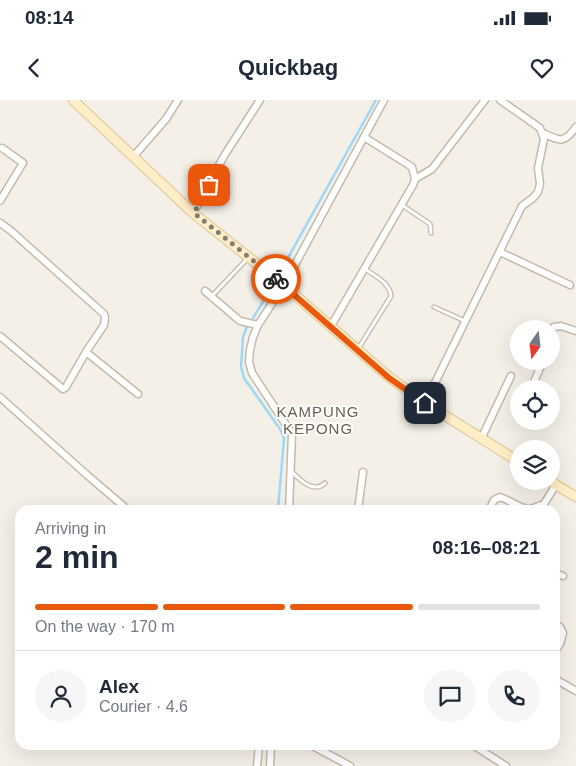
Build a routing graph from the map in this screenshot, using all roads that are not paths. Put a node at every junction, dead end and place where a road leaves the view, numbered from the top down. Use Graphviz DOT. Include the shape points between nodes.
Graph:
graph roads {
  1 [pos="178,100"];
  2 [pos="259,100"];
  3 [pos="384,100"];
  4 [pos="485,100"];
  5 [pos="500,100"];
  6 [pos="75,101"];
  7 [pos="576,127"];
  8 [pos="543,133"];
  9 [pos="364,137"];
  10 [pos="2,148"];
  11 [pos="134,157"];
  12 [pos="415,178"];
  13 [pos="0,201"];
  14 [pos="402,205"];
  15 [pos="194,213"];
  16 [pos="0,223"];
  17 [pos="430,233"];
  18 [pos="500,252"];
  19 [pos="249,257"];
  20 [pos="365,269"];
  21 [pos="283,284"];
  22 [pos="570,285"];
  23 [pos="205,291"];
  24 [pos="212,296"];
  25 [pos="434,307"];
  26 [pos="466,321"];
  27 [pos="258,325"];
  28 [pos="331,326"];
  29 [pos="560,326"];
  30 [pos="576,331"];
  31 [pos="0,336"];
  32 [pos="358,350"];
  33 [pos="86,352"];
  34 [pos="511,376"];
  35 [pos="138,394"];
  36 [pos="0,397"];
  37 [pos="425,403"];
  38 [pos="481,440"];
  39 [pos="510,457"];
  40 [pos="290,471"];
  41 [pos="363,472"];
  42 [pos="325,483"];
  43 [pos="560,487"];
  44 [pos="550,490"];
  45 [pos="576,497"];
  46 [pos="122,505"];
  47 [pos="289,505"];
  48 [pos="359,505"];
  49 [pos="492,505"];
  50 [pos="518,505"];
  51 [pos="543,505"];
  52 [pos="560,575"];
  53 [pos="563,576"];
  54 [pos="560,627"];
  55 [pos="560,644"];
  56 [pos="560,682"];
  57 [pos="576,691"];
  58 [pos="259,750"];
  59 [pos="271,750"];
  60 [pos="320,750"];
  61 [pos="481,750"];
  62 [pos="488,750"];
  63 [pos="486,753"];
  64 [pos="257,766"];
  65 [pos="270,766"];
  66 [pos="350,766"];
  67 [pos="506,766"];
  1 -- 11 [label="street"];
  2 -- 15 [label="street"];
  3 -- 9 [label="street"];
  4 -- 12 [label="street" via="432,169"];
  5 -- 8 [label="street"];
  6 -- 11 [label="main road"];
  7 -- 8 [label="street" via="565,140"];
  8 -- 18 [label="street" via="538,192 522,206"];
  9 -- 12 [label="street" via="412,167"];
  9 -- 21 [label="street"];
  10 -- 13 [label="street" via="23,163"];
  11 -- 15 [label="main road"];
  12 -- 14 [label="street"];
  14 -- 17 [label="lane" via="430,224"];
  14 -- 20 [label="street"];
  15 -- 19 [label="main road"];
  16 -- 33 [label="street" via="104,314 104,325"];
  18 -- 22 [label="street"];
  18 -- 26 [label="street"];
  19 -- 21 [label="main road"];
  19 -- 24 [label="lane"];
  20 -- 28 [label="street"];
  20 -- 32 [label="lane" via="386,284 391,296"];
  21 -- 27 [label="street"];
  21 -- 28 [label="main road"];
  23 -- 24 [label="street"];
  24 -- 27 [label="street" via="240,320"];
  25 -- 26 [label="lane"];
  26 -- 37 [label="street"];
  27 -- 40 [label="street" via="249,362 252,373 292,434"];
  28 -- 32 [label="main road"];
  29 -- 30 [label="street"];
  31 -- 33 [label="street" via="62,389"];
  32 -- 37 [label="main road" via="389,378"];
  33 -- 35 [label="street"];
  34 -- 38 [label="street"];
  36 -- 46 [label="street"];
  37 -- 38 [label="main road"];
  38 -- 39 [label="main road"];
  40 -- 42 [label="lane" via="314,487"];
  40 -- 47 [label="street"];
  41 -- 48 [label="street"];
  43 -- 45 [label="main road"];
  44 -- 51 [label="street"];
  49 -- 50 [label="street" via="500,497"];
  52 -- 53 [label="street"];
  54 -- 55 [label="street" via="563,633"];
  56 -- 57 [label="street"];
  58 -- 64 [label="street"];
  59 -- 65 [label="street"];
  60 -- 66 [label="street"];
  61 -- 63 [label="street"];
  62 -- 63 [label="street"];
  63 -- 67 [label="street"];
}
